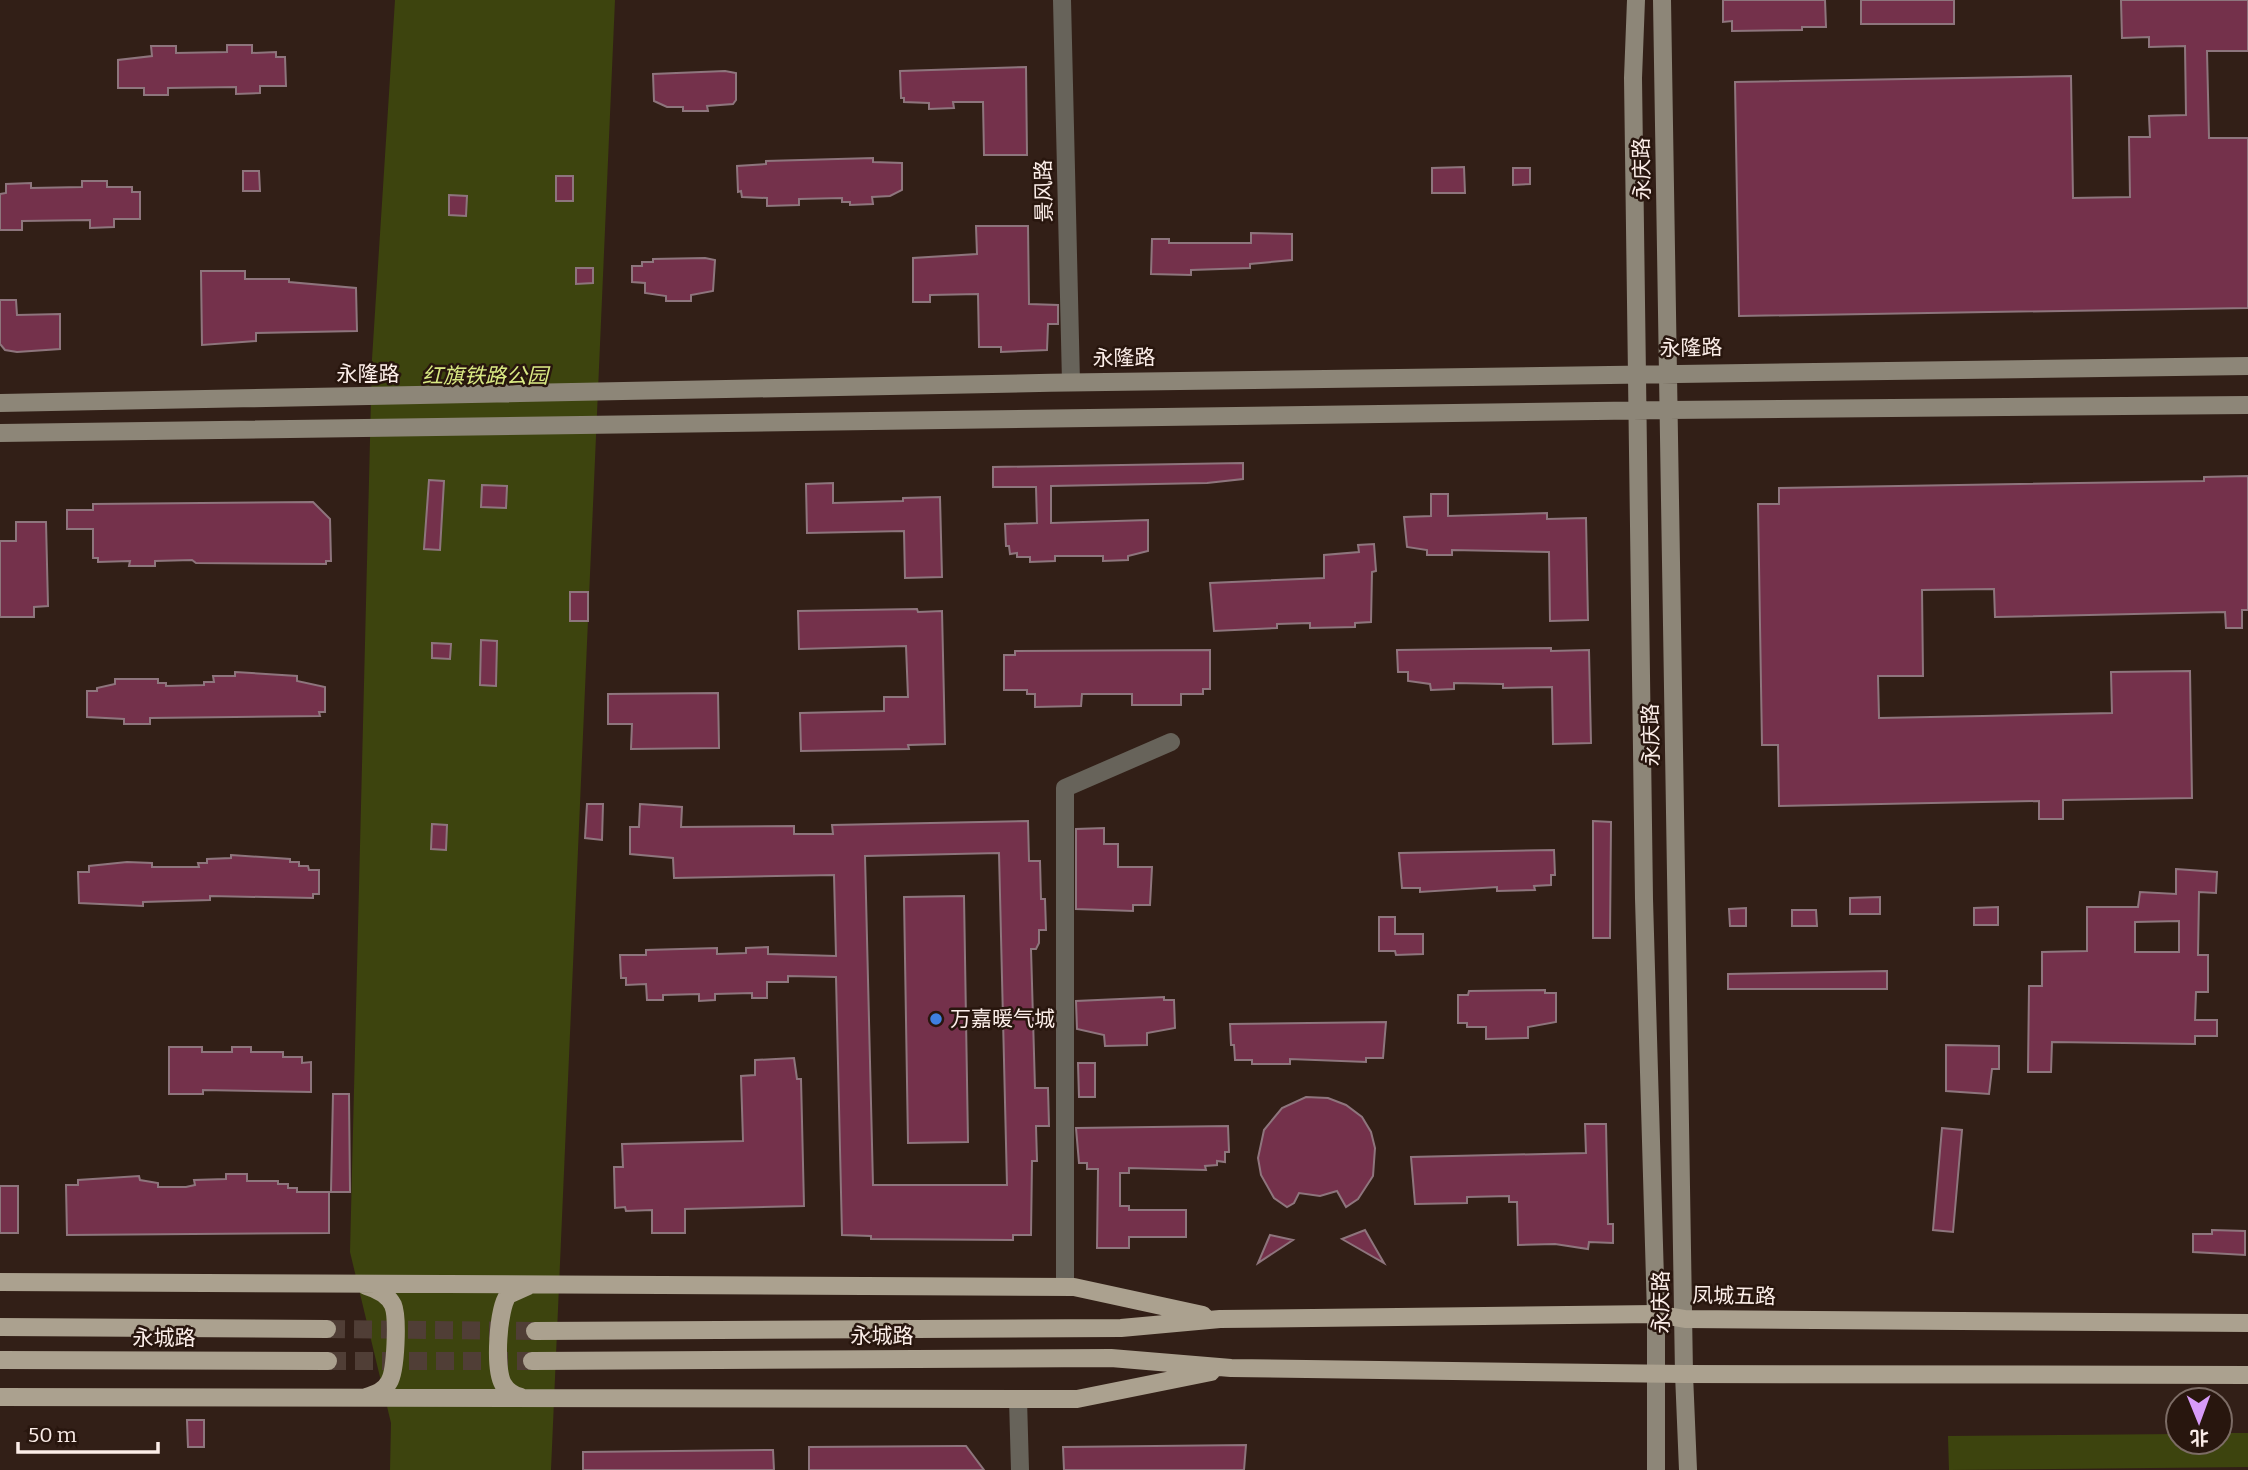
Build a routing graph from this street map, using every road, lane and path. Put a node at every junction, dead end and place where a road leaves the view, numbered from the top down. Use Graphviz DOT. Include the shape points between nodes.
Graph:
graph roads {
  1 [pos="1062,0"];
  2 [pos="1636,0"];
  3 [pos="1662,0"];
  4 [pos="2248,366"];
  5 [pos="1639,371"];
  6 [pos="1668,371"];
  7 [pos="1071,382"];
  8 [pos="0,403"];
  9 [pos="2248,405"];
  10 [pos="1640,410"];
  11 [pos="1668,410"];
  12 [pos="0,433"];
  13 [pos="1171,742"];
  14 [pos="0,1282"];
  15 [pos="1065,1282"];
  16 [pos="354,1284"];
  17 [pos="537,1284"];
  18 [pos="1656,1314"];
  19 [pos="1685,1318"];
  20 [pos="1220,1319"];
  21 [pos="2248,1323"];
  22 [pos="0,1327"];
  23 [pos="327,1329"];
  24 [pos="535,1331"];
  25 [pos="0,1360"];
  26 [pos="328,1361"];
  27 [pos="532,1361"];
  28 [pos="1231,1368"];
  29 [pos="1655,1374"];
  30 [pos="1684,1374"];
  31 [pos="2248,1375"];
  32 [pos="0,1397"];
  33 [pos="359,1398"];
  34 [pos="527,1398"];
  35 [pos="1018,1399"];
  36 [pos="1020,1470"];
  37 [pos="1656,1470"];
  38 [pos="1688,1470"];
  1 -- 7 [label="street, 景风路"];
  2 -- 5 [label="street, 永庆路" via="1633,78"];
  3 -- 6 [label="street, 永庆路"];
  4 -- 6 [label="street, 永隆路"];
  5 -- 6 [label="street, 永隆路"];
  5 -- 7 [label="street, 永隆路"];
  5 -- 10 [label="street, 永庆路"];
  6 -- 11 [label="street, 永庆路"];
  7 -- 8 [label="street, 永隆路"];
  9 -- 11 [label="street"];
  10 -- 11 [label="street"];
  10 -- 12 [label="street"];
  10 -- 18 [label="street, 永庆路" via="1644,899"];
  11 -- 19 [label="street, 永庆路"];
  13 -- 15 [label="street" via="1065,788"];
  14 -- 16 [label="main road"];
  16 -- 17 [label="main road"];
  16 -- 33 [label="main road" via="387,1297 395,1318 394,1367 389,1383 377,1394"];
  17 -- 20 [label="main road" via="1074,1287"];
  17 -- 34 [label="main road" via="508,1295 499,1314 500,1378 508,1391"];
  18 -- 19 [label="main road, 凤城五路"];
  18 -- 20 [label="main road, 凤城五路"];
  18 -- 29 [label="street, 永庆路"];
  19 -- 21 [label="main road, 凤城五路"];
  19 -- 30 [label="street, 永庆路"];
  20 -- 24 [label="main road, 永城路" via="1121,1328"];
  22 -- 23 [label="main road, 永城路"];
  25 -- 26 [label="main road, 永城路"];
  27 -- 28 [label="main road, 永城路" via="1111,1358"];
  28 -- 29 [label="main road"];
  28 -- 35 [label="main road" via="1077,1399"];
  29 -- 30 [label="main road"];
  29 -- 37 [label="street, 永庆路"];
  30 -- 31 [label="main road"];
  30 -- 38 [label="street, 永庆路"];
  32 -- 33 [label="main road"];
  33 -- 34 [label="main road"];
  34 -- 35 [label="main road"];
  35 -- 36 [label="street"];
}
